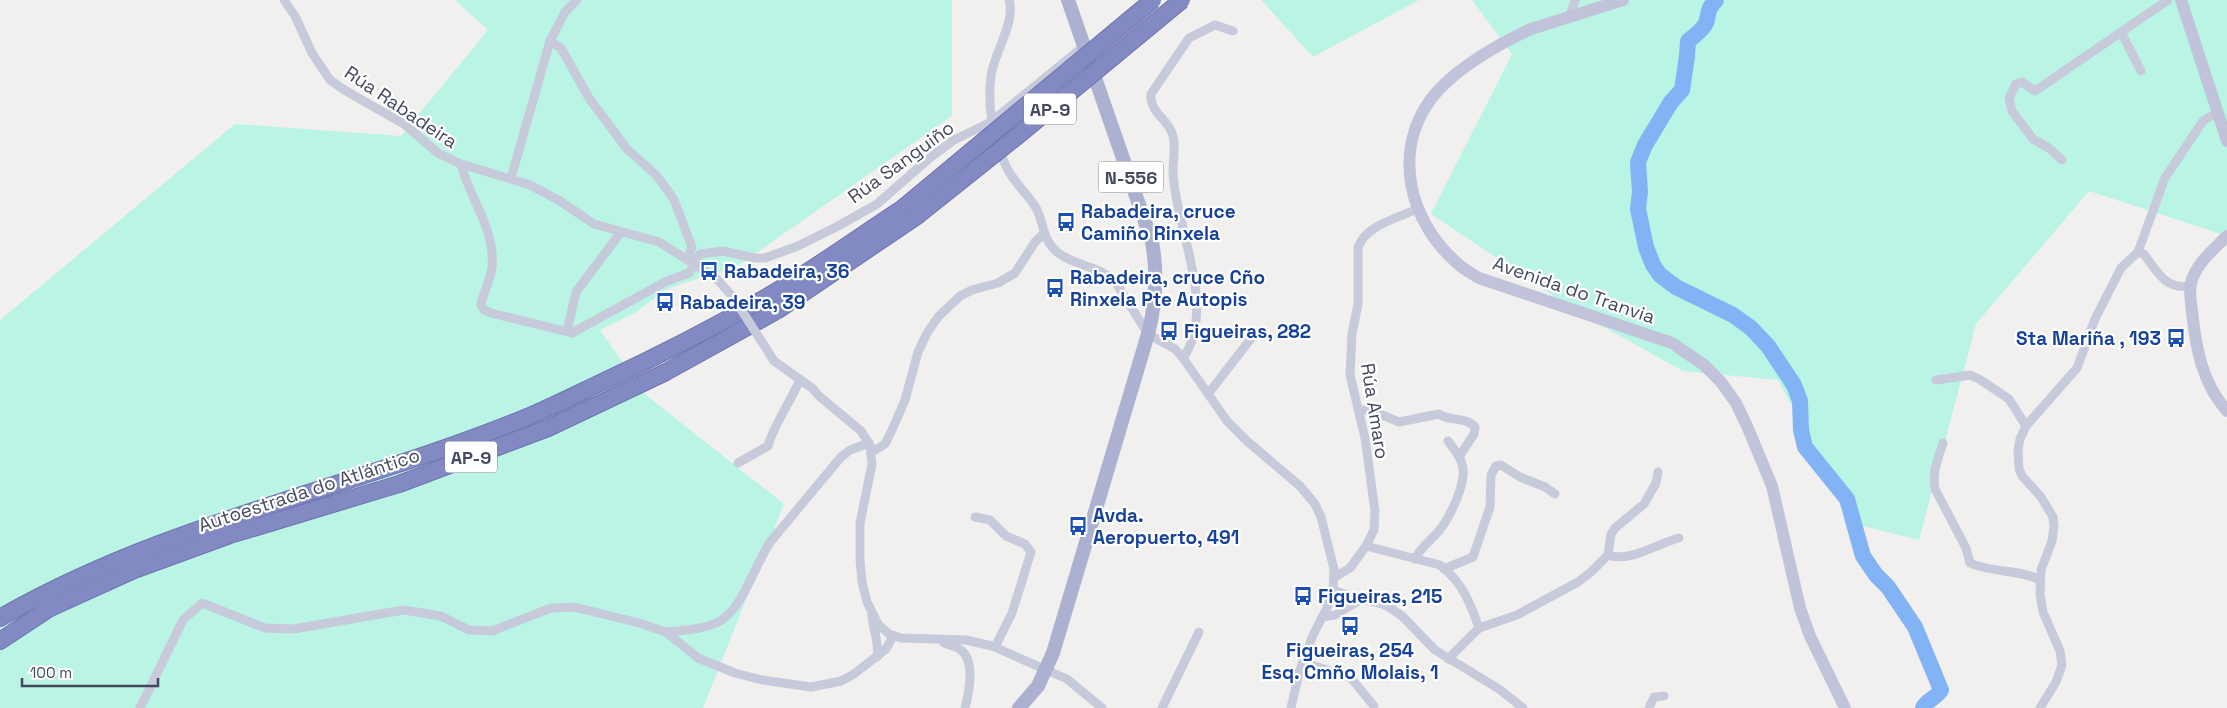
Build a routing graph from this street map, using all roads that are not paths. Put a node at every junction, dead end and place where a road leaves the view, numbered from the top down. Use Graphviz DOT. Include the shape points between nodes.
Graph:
graph roads {
  1 [pos="284,0"];
  2 [pos="577,0"];
  3 [pos="1009,0"];
  4 [pos="1068,0"];
  5 [pos="1154,0"];
  6 [pos="1182,0"];
  7 [pos="1575,0"];
  8 [pos="1623,0"];
  9 [pos="2168,0"];
  10 [pos="2181,0"];
  11 [pos="1570,16"];
  12 [pos="1233,32"];
  13 [pos="2121,32"];
  14 [pos="550,41"];
  15 [pos="1084,46"];
  16 [pos="2141,71"];
  17 [pos="2218,112"];
  18 [pos="991,122"];
  19 [pos="2227,140"];
  20 [pos="2062,160"];
  21 [pos="460,164"];
  22 [pos="511,178"];
  23 [pos="1417,209"];
  24 [pos="910,212"];
  25 [pos="621,232"];
  26 [pos="1044,234"];
  27 [pos="2227,236"];
  28 [pos="2138,252"];
  29 [pos="691,262"];
  30 [pos="2190,286"];
  31 [pos="568,332"];
  32 [pos="1148,334"];
  33 [pos="1253,336"];
  34 [pos="1183,358"];
  35 [pos="800,379"];
  36 [pos="1936,380"];
  37 [pos="1208,394"];
  38 [pos="1359,410"];
  39 [pos="2227,411"];
  40 [pos="2026,426"];
  41 [pos="1448,442"];
  42 [pos="1943,443"];
  43 [pos="871,448"];
  44 [pos="1459,457"];
  45 [pos="738,463"];
  46 [pos="1658,472"];
  47 [pos="1554,494"];
  48 [pos="975,517"];
  49 [pos="1680,538"];
  50 [pos="1366,546"];
  51 [pos="1608,554"];
  52 [pos="1415,559"];
  53 [pos="1444,569"];
  54 [pos="1335,577"];
  55 [pos="2040,580"];
  56 [pos="1333,590"];
  57 [pos="1362,599"];
  58 [pos="872,614"];
  59 [pos="1322,617"];
  60 [pos="0,618"];
  61 [pos="1479,628"];
  62 [pos="666,632"];
  63 [pos="1199,632"];
  64 [pos="893,636"];
  65 [pos="939,640"];
  66 [pos="0,641"];
  67 [pos="995,647"];
  68 [pos="877,657"];
  69 [pos="1448,659"];
  70 [pos="1303,662"];
  71 [pos="1047,669"];
  72 [pos="1664,696"];
  73 [pos="1374,706"];
  74 [pos="140,708"];
  75 [pos="965,708"];
  76 [pos="1019,708"];
  77 [pos="1102,708"];
  78 [pos="1162,708"];
  79 [pos="1290,708"];
  80 [pos="1523,708"];
  81 [pos="1649,708"];
  82 [pos="1845,708"];
  83 [pos="2040,708"];
  1 -- 21 [label="street, Rúa Rabadeira" via="317,61 336,85 393,116 438,153"];
  2 -- 14 [label="street" via="565,12"];
  3 -- 18 [label="street" via="1011,14 991,77"];
  4 -- 15 [label="main road, N-556"];
  5 -- 24 [label="highway, AP-9, bridge"];
  6 -- 24 [label="highway, AP-9, bridge" via="1020,134"];
  7 -- 11 [label="street"];
  8 -- 11 [label="main road, Avenida do Tranvia"];
  9 -- 13 [label="street"];
  10 -- 17 [label="main road"];
  11 -- 23 [label="main road, Avenida do Tranvia" via="1516,36 1464,69 1432,98 1412,135 1408,174"];
  12 -- 34 [label="street" via="1215,25 1189,38 1151,94 1150,102 1173,136 1175,193 1198,309 1193,341"];
  13 -- 16 [label="street"];
  13 -- 20 [label="street" via="2035,90 2022,82 2016,84 2009,98 2012,111 2033,139"];
  14 -- 22 [label="street"];
  14 -- 29 [label="street" via="561,48 589,98 627,149 656,175 674,200 692,248"];
  15 -- 18 [label="street, Rúa Sanguiño"];
  15 -- 32 [label="main road, N-556" via="1152,242 1156,295"];
  17 -- 19 [label="main road"];
  17 -- 28 [label="street" via="2203,121 2166,178"];
  18 -- 26 [label="street" via="1007,169 1037,210"];
  18 -- 29 [label="street, Rúa Sanguiño" via="954,140 877,204 798,246 764,258 712,251 700,254"];
  21 -- 22 [label="street, Rúa Rabadeira"];
  21 -- 31 [label="street" via="490,234 493,249 492,269 481,305 484,310"];
  22 -- 25 [label="street, Rúa Rabadeira" via="545,192 588,222"];
  23 -- 38 [label="street, Rúa Amaro" via="1367,233 1360,240 1358,304 1350,358 1353,390"];
  23 -- 82 [label="main road, Avenida do Tranvia" via="1440,246 1479,278 1672,343 1704,365 1721,382 1736,403 1772,486 1800,608"];
  24 -- 60 [label="highway, Autoestrada do Atlántico / AP-9" via="765,298 657,356 532,415 393,466 229,518 129,555 44,592"];
  24 -- 66 [label="highway, Autoestrada do Atlántico / AP-9" via="778,310 666,372 548,428 399,484 230,535 134,570 50,608"];
  25 -- 29 [label="street, Rúa Rabadeira" via="659,242"];
  25 -- 31 [label="street" via="576,292"];
  26 -- 32 [label="street" via="1050,245 1067,259 1109,276"];
  26 -- 43 [label="street" via="1015,272 998,283 960,296 938,317 918,352 906,400 885,444"];
  27 -- 30 [label="main road" via="2201,263"];
  28 -- 30 [label="street" via="2144,254 2168,282 2181,288"];
  28 -- 40 [label="street" via="2121,268 2095,318 2077,368"];
  29 -- 31 [label="street, Rúa Sanguiño" via="689,273 667,281 572,333"];
  29 -- 35 [label="street, Rúa Rabadeira, bridge" via="715,277 734,297 774,361"];
  30 -- 39 [label="main road" via="2200,363"];
  32 -- 34 [label="street" via="1175,349"];
  32 -- 71 [label="main road, N-556"];
  33 -- 37 [label="street"];
  34 -- 37 [label="street"];
  35 -- 43 [label="street, Rúa Rabadeira" via="861,431"];
  35 -- 45 [label="street" via="768,446"];
  36 -- 40 [label="street" via="1970,375 2009,399"];
  37 -- 54 [label="street" via="1234,428 1300,486 1315,504"];
  38 -- 44 [label="street" via="1370,410 1394,422 1439,414 1470,422 1475,427 1474,434"];
  38 -- 50 [label="street, Rúa Amaro" via="1375,511 1374,530"];
  40 -- 55 [label="street" via="2018,450 2019,469 2041,497 2054,526"];
  41 -- 44 [label="street"];
  42 -- 55 [label="street" via="1933,478 1935,489 1966,548 1970,563"];
  43 -- 58 [label="street" via="860,536 862,582"];
  43 -- 62 [label="street" via="850,450 841,457 771,540 761,554 753,577 729,613 718,623 699,629"];
  44 -- 52 [label="street" via="1463,466 1462,479 1453,509 1446,523"];
  46 -- 51 [label="street" via="1656,483 1644,504 1611,534"];
  47 -- 53 [label="street" via="1501,465 1496,466 1491,475 1490,507 1473,557"];
  48 -- 67 [label="street" via="990,520 1006,536 1025,544 1030,552 1012,613"];
  49 -- 51 [label="street" via="1647,551 1614,557"];
  50 -- 52 [label="street"];
  50 -- 54 [label="street, Rúa Amaro" via="1350,568"];
  51 -- 61 [label="street" via="1578,582 1517,615"];
  52 -- 53 [label="street"];
  53 -- 61 [label="street" via="1469,599"];
  54 -- 56 [label="street"];
  55 -- 83 [label="street" via="2043,612 2060,651 2062,665"];
  56 -- 57 [label="street"];
  56 -- 59 [label="street"];
  57 -- 59 [label="street" via="1335,615"];
  57 -- 69 [label="street" via="1382,604 1402,616"];
  58 -- 64 [label="street" via="878,624"];
  58 -- 68 [label="street" via="878,643"];
  59 -- 70 [label="street"];
  61 -- 69 [label="street"];
  62 -- 68 [label="street" via="707,662 734,673 795,686 812,687 841,681"];
  62 -- 74 [label="street" via="574,607 550,608 492,631 469,630 441,616 404,610 294,629 265,628 202,602 183,620"];
  63 -- 78 [label="street"];
  64 -- 65 [label="street"];
  64 -- 68 [label="street"];
  65 -- 67 [label="street" via="978,642"];
  65 -- 75 [label="street" via="960,649 966,657 970,682"];
  67 -- 71 [label="street"];
  69 -- 80 [label="street"];
  70 -- 73 [label="street" via="1351,678"];
  70 -- 79 [label="street"];
  71 -- 76 [label="main road, N-556" via="1038,686"];
  71 -- 77 [label="street" via="1067,679"];
  72 -- 81 [label="street" via="1654,697"];
}
